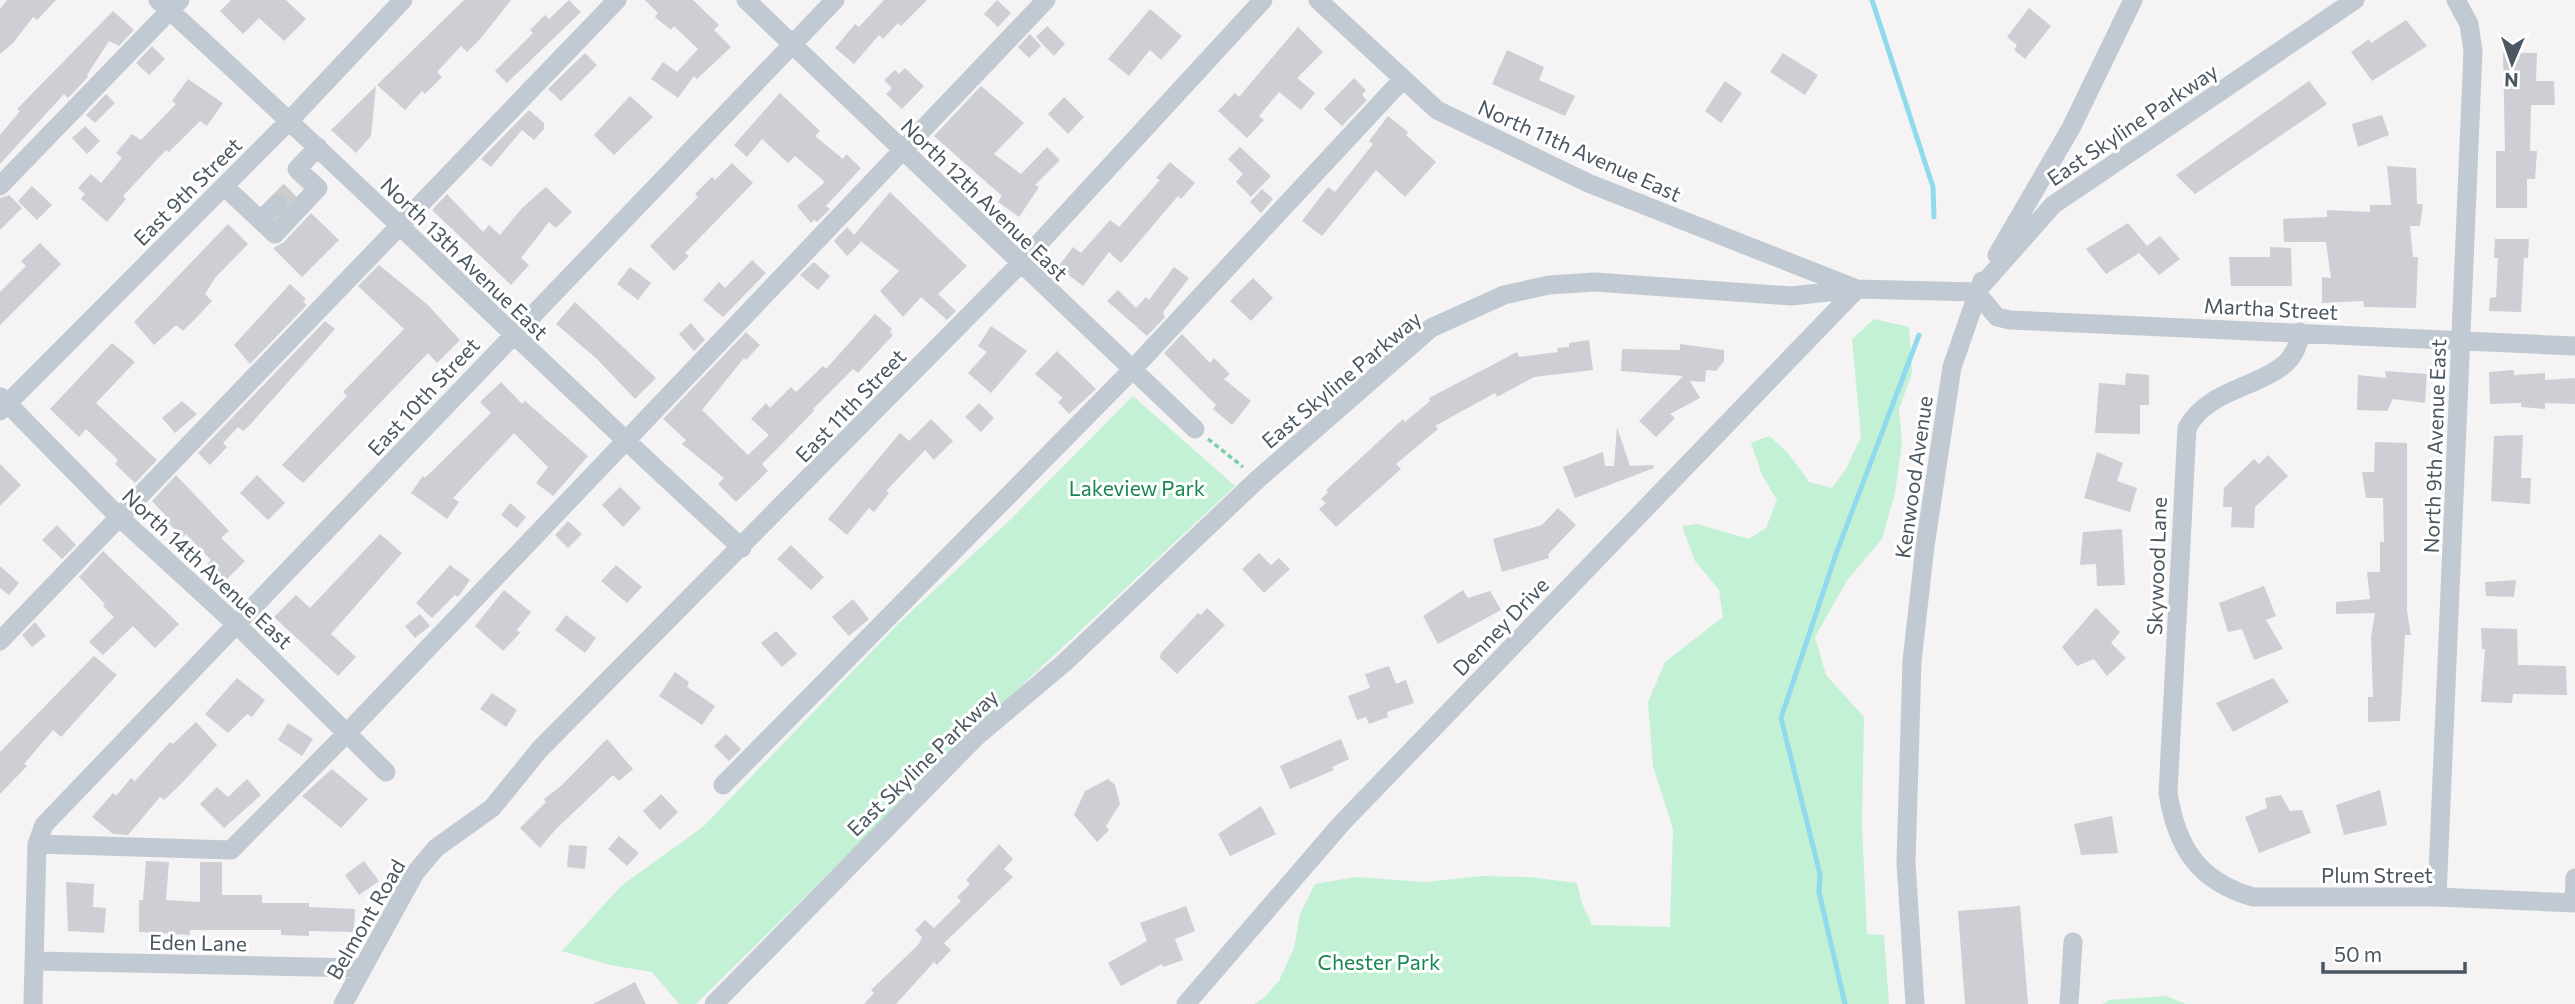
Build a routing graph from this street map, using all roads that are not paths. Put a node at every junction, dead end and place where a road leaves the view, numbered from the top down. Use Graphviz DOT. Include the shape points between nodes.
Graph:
graph roads {
  1 [pos="402,0"];
  2 [pos="617,0"];
  3 [pos="746,0"];
  4 [pos="835,0"];
  5 [pos="1046,0"];
  6 [pos="1264,0"];
  7 [pos="1318,0"];
  8 [pos="2133,0"];
  9 [pos="2355,0"];
  10 [pos="2456,0"];
  11 [pos="169,4"];
  12 [pos="793,45"];
  13 [pos="1403,79"];
  14 [pos="290,120"];
  15 [pos="318,147"];
  16 [pos="902,152"];
  17 [pos="0,186"];
  18 [pos="224,186"];
  19 [pos="273,200"];
  20 [pos="257,217"];
  21 [pos="398,225"];
  22 [pos="1020,264"];
  23 [pos="1857,289"];
  24 [pos="1976,292"];
  25 [pos="2300,332"];
  26 [pos="512,335"];
  27 [pos="2461,341"];
  28 [pos="2575,346"];
  29 [pos="1132,370"];
  30 [pos="3,403"];
  31 [pos="1195,429"];
  32 [pos="623,440"];
  33 [pos="119,517"];
  34 [pos="741,548"];
  35 [pos="237,625"];
  36 [pos="0,641"];
  37 [pos="348,732"];
  38 [pos="387,772"];
  39 [pos="723,785"];
  40 [pos="460,830"];
  41 [pos="37,844"];
  42 [pos="2192,858"];
  43 [pos="2575,878"];
  44 [pos="2437,897"];
  45 [pos="2575,903"];
  46 [pos="2073,942"];
  47 [pos="35,961"];
  48 [pos="360,968"];
  49 [pos="33,1004"];
  50 [pos="343,1004"];
  51 [pos="714,1004"];
  52 [pos="1186,1004"];
  53 [pos="1915,1004"];
  54 [pos="2069,1004"];
  1 -- 14 [label="street, East 9th Street"];
  2 -- 21 [label="street"];
  3 -- 12 [label="street, North 12th Avenue East"];
  4 -- 12 [label="street, East 10th Street"];
  5 -- 16 [label="street"];
  6 -- 22 [label="street, East 11th Street"];
  7 -- 13 [label="street, North 11th Avenue East"];
  8 -- 24 [label="street, Kenwood Avenue" via="2071,128"];
  9 -- 24 [label="street, East Skyline Parkway" via="2053,205"];
  10 -- 27 [label="street, North 9th Avenue East" via="2469,24 2473,51"];
  11 -- 14 [label="street, North 13th Avenue East"];
  11 -- 17 [label="street"];
  12 -- 16 [label="street, North 12th Avenue East"];
  12 -- 26 [label="street, East 10th Street"];
  13 -- 23 [label="street, North 11th Avenue East" via="1437,110 1588,183"];
  13 -- 29 [label="street"];
  14 -- 15 [label="street, North 13th Avenue East"];
  14 -- 18 [label="street, East 9th Street"];
  15 -- 20 [label="street" via="297,176 318,188 275,234"];
  15 -- 21 [label="street, North 13th Avenue East"];
  16 -- 22 [label="street, North 12th Avenue East"];
  16 -- 32 [label="street"];
  18 -- 20 [label="street"];
  18 -- 30 [label="street, East 9th Street"];
  19 -- 20 [label="street"];
  21 -- 26 [label="street, North 13th Avenue East"];
  21 -- 33 [label="street"];
  22 -- 29 [label="street, North 12th Avenue East"];
  22 -- 34 [label="street, East 11th Street"];
  23 -- 24 [label="street, East Skyline Parkway"];
  23 -- 51 [label="street, East Skyline Parkway" via="1791,296 1595,282 1549,285 1504,295 1431,328 1258,479 1065,663 976,737"];
  23 -- 52 [label="street, Denney Drive" via="1341,824"];
  24 -- 25 [label="street, Martha Street" via="1997,317 2010,320"];
  24 -- 53 [label="street, Kenwood Avenue" via="1952,368 1942,423 1912,661 1906,863"];
  25 -- 27 [label="street, Martha Street"];
  25 -- 42 [label="street, Skywood Lane" via="2292,359 2275,373 2209,401 2186,428 2168,793 2173,823"];
  26 -- 32 [label="street, North 13th Avenue East"];
  26 -- 35 [label="street, East 10th Street"];
  27 -- 28 [label="street, Martha Street"];
  27 -- 44 [label="street, North 9th Avenue East"];
  29 -- 31 [label="street, North 12th Avenue East"];
  29 -- 39 [label="street"];
  30 -- 33 [label="street, North 14th Avenue East"];
  32 -- 34 [label="street, North 13th Avenue East"];
  32 -- 37 [label="street"];
  33 -- 35 [label="street, North 14th Avenue East"];
  33 -- 36 [label="street"];
  34 -- 40 [label="street, East 11th Street" via="540,749 492,808"];
  35 -- 37 [label="street, North 14th Avenue East"];
  35 -- 41 [label="street, East 10th Street" via="44,825"];
  37 -- 38 [label="street, North 14th Avenue East"];
  37 -- 41 [label="street" via="231,850"];
  40 -- 48 [label="street, Belmont Road" via="436,848 415,873"];
  41 -- 47 [label="street"];
  42 -- 44 [label="street, Plum Street" via="2209,879 2253,897"];
  43 -- 45 [label="street"];
  44 -- 45 [label="street, Plum Street"];
  46 -- 54 [label="street"];
  47 -- 48 [label="street, Eden Lane"];
  47 -- 49 [label="street"];
  48 -- 50 [label="street, Belmont Road"];
}
